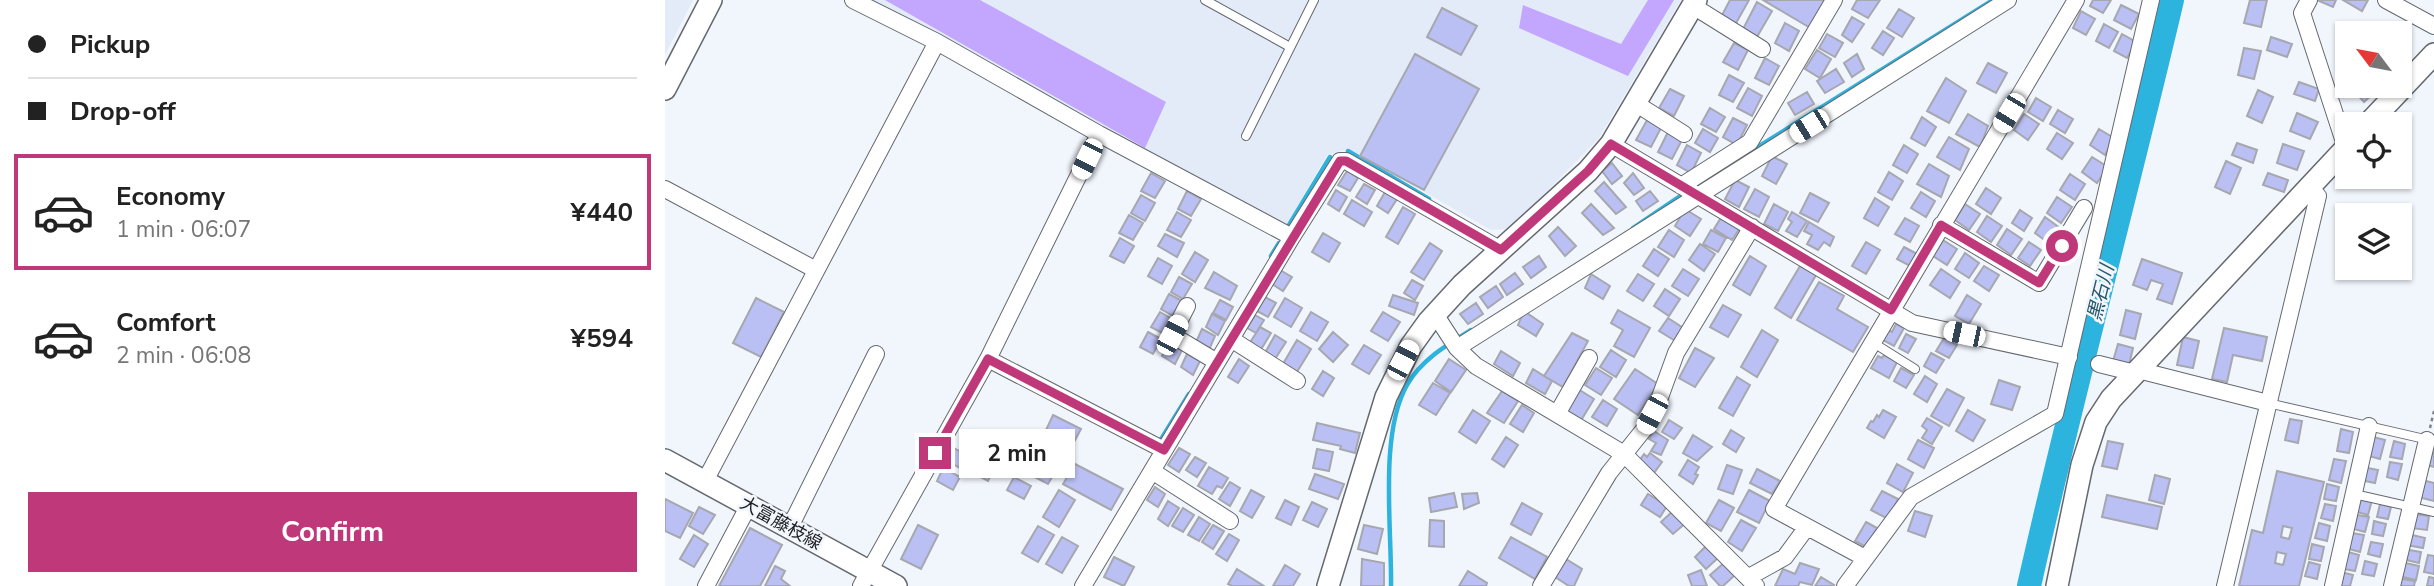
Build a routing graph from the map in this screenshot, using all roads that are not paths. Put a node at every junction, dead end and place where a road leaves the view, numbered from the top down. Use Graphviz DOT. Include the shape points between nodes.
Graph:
graph roads {
  1 [pos="711,0"];
  2 [pos="853,0"];
  3 [pos="1205,0"];
  4 [pos="1314,0"];
  5 [pos="1834,0"];
  6 [pos="2008,0"];
  7 [pos="2076,0"];
  8 [pos="2151,0"];
  9 [pos="2309,0"];
  10 [pos="2386,0"];
  11 [pos="1695,3"];
  12 [pos="2434,26"];
  13 [pos="937,42"];
  14 [pos="1290,47"];
  15 [pos="1762,49"];
  16 [pos="2434,54"];
  17 [pos="665,89"];
  18 [pos="1635,103"];
  19 [pos="2379,112"];
  20 [pos="2335,114"];
  21 [pos="1099,134"];
  22 [pos="1684,134"];
  23 [pos="1246,136"];
  24 [pos="1611,144"];
  25 [pos="2335,160"];
  26 [pos="2309,187"];
  27 [pos="665,189"];
  28 [pos="1690,191"];
  29 [pos="2084,208"];
  30 [pos="1941,225"];
  31 [pos="1752,228"];
  32 [pos="1292,237"];
  33 [pos="1501,250"];
  34 [pos="816,270"];
  35 [pos="1187,306"];
  36 [pos="1891,310"];
  37 [pos="1435,314"];
  38 [pos="1231,339"];
  39 [pos="1872,342"];
  40 [pos="1454,344"];
  41 [pos="876,354"];
  42 [pos="2069,357"];
  43 [pos="1589,358"];
  44 [pos="988,359"];
  45 [pos="1217,362"];
  46 [pos="2099,364"];
  47 [pos="1915,369"];
  48 [pos="2137,372"];
  49 [pos="1297,382"];
  50 [pos="2268,404"];
  51 [pos="1557,414"];
  52 [pos="2369,426"];
  53 [pos="2431,440"];
  54 [pos="1164,450"];
  55 [pos="1624,454"];
  56 [pos="665,460"];
  57 [pos="1152,471"];
  58 [pos="705,481"];
  59 [pos="2354,494"];
  60 [pos="749,505"];
  61 [pos="2411,507"];
  62 [pos="2434,512"];
  63 [pos="1230,521"];
  64 [pos="790,527"];
  65 [pos="1807,527"];
  66 [pos="1865,558"];
  67 [pos="865,579"];
  68 [pos="1753,581"];
  69 [pos="706,586"];
  70 [pos="896,586"];
  71 [pos="1083,586"];
  72 [pos="1328,586"];
  73 [pos="1541,586"];
  74 [pos="1845,586"];
  75 [pos="2057,586"];
  76 [pos="2225,586"];
  77 [pos="2333,586"];
  78 [pos="2392,586"];
  1 -- 17 [label="street"];
  2 -- 13 [label="street"];
  3 -- 14 [label="lane"];
  4 -- 14 [label="lane"];
  5 -- 28 [label="street" via="1750,142"];
  6 -- 28 [label="street"];
  7 -- 30 [label="street"];
  8 -- 42 [label="street"];
  9 -- 20 [label="street" via="2302,13"];
  10 -- 12 [label="street"];
  11 -- 15 [label="street"];
  11 -- 18 [label="street"];
  13 -- 21 [label="street"];
  13 -- 34 [label="street"];
  14 -- 23 [label="lane"];
  16 -- 19 [label="street"];
  18 -- 22 [label="street"];
  18 -- 24 [label="street"];
  21 -- 32 [label="street"];
  21 -- 44 [label="street"];
  24 -- 28 [label="street"];
  24 -- 33 [label="street"];
  25 -- 26 [label="street"];
  26 -- 48 [label="street"];
  26 -- 50 [label="street" via="2318,196"];
  27 -- 34 [label="street"];
  28 -- 31 [label="street"];
  28 -- 40 [label="street"];
  29 -- 30 [label="street" via="2039,283"];
  30 -- 36 [label="street"];
  31 -- 36 [label="street"];
  31 -- 55 [label="street" via="1676,354 1644,428"];
  32 -- 33 [label="street" via="1340,161 1346,161"];
  32 -- 38 [label="street"];
  33 -- 37 [label="street"];
  34 -- 58 [label="street"];
  35 -- 45 [label="street" via="1172,335"];
  36 -- 39 [label="street"];
  36 -- 42 [label="street" via="1912,323"];
  37 -- 40 [label="street"];
  37 -- 72 [label="street" via="1411,346 1386,397"];
  38 -- 45 [label="street"];
  38 -- 49 [label="street"];
  39 -- 47 [label="lane"];
  39 -- 65 [label="street" via="1774,509"];
  40 -- 51 [label="street" via="1475,366"];
  41 -- 64 [label="street"];
  42 -- 66 [label="street" via="2055,415 1911,497"];
  43 -- 51 [label="street"];
  44 -- 54 [label="street"];
  44 -- 67 [label="street"];
  45 -- 54 [label="street"];
  46 -- 48 [label="street"];
  48 -- 50 [label="street"];
  48 -- 75 [label="street" via="2096,422 2082,465"];
  50 -- 52 [label="lane"];
  50 -- 76 [label="street"];
  51 -- 55 [label="street"];
  52 -- 53 [label="lane"];
  52 -- 59 [label="street"];
  53 -- 61 [label="street"];
  54 -- 57 [label="street"];
  55 -- 68 [label="street"];
  55 -- 73 [label="street"];
  56 -- 58 [label="street, 大富藤枝線"];
  57 -- 63 [label="street"];
  57 -- 71 [label="street"];
  58 -- 60 [label="street, 大富藤枝線"];
  59 -- 61 [label="lane"];
  59 -- 77 [label="street"];
  60 -- 64 [label="street, 大富藤枝線"];
  60 -- 69 [label="street"];
  61 -- 62 [label="lane"];
  61 -- 78 [label="street"];
  64 -- 67 [label="street, 大富藤枝線"];
  65 -- 66 [label="street"];
  65 -- 68 [label="street" via="1785,557"];
  66 -- 74 [label="street"];
  67 -- 70 [label="street, 大富藤枝線"];
}
